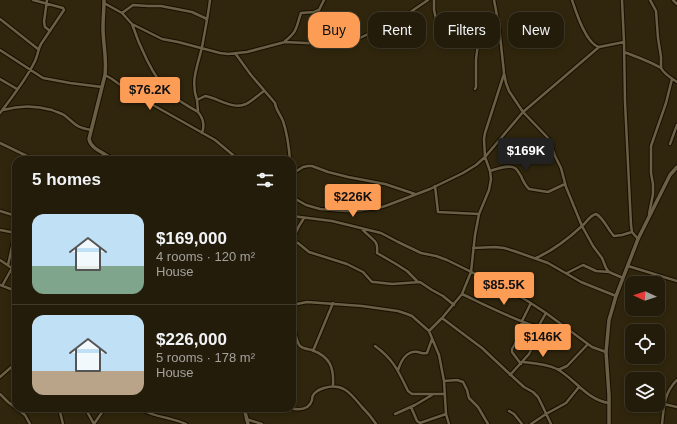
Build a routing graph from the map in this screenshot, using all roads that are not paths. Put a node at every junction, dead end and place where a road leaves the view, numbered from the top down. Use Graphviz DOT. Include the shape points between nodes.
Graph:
graph roads {
  1 [pos="33,0"];
  2 [pos="210,0"];
  3 [pos="324,0"];
  4 [pos="428,0"];
  5 [pos="434,0"];
  6 [pos="494,0"];
  7 [pos="572,0"];
  8 [pos="622,0"];
  9 [pos="650,0"];
  10 [pos="673,0"];
  11 [pos="47,2"];
  12 [pos="104,2"];
  13 [pos="677,4"];
  14 [pos="122,13"];
  15 [pos="0,19"];
  16 [pos="207,19"];
  17 [pos="132,24"];
  18 [pos="50,31"];
  19 [pos="285,42"];
  20 [pos="624,42"];
  21 [pos="599,47"];
  22 [pos="202,48"];
  23 [pos="38,49"];
  24 [pos="0,50"];
  25 [pos="624,52"];
  26 [pos="235,53"];
  27 [pos="661,68"];
  28 [pos="30,70"];
  29 [pos="504,73"];
  30 [pos="105,75"];
  31 [pos="0,79"];
  32 [pos="672,79"];
  33 [pos="677,82"];
  34 [pos="102,87"];
  35 [pos="17,89"];
  36 [pos="475,89"];
  37 [pos="264,91"];
  38 [pos="197,100"];
  39 [pos="3,110"];
  40 [pos="198,112"];
  41 [pos="523,112"];
  42 [pos="0,113"];
  43 [pos="677,125"];
  44 [pos="91,130"];
  45 [pos="202,133"];
  46 [pos="0,143"];
  47 [pos="670,144"];
  48 [pos="26,156"];
  49 [pos="108,156"];
  50 [pos="234,156"];
  51 [pos="290,156"];
  52 [pos="485,157"];
  53 [pos="677,167"];
  54 [pos="490,171"];
  55 [pos="296,172"];
  56 [pos="565,184"];
  57 [pos="435,186"];
  58 [pos="415,194"];
  59 [pos="296,200"];
  60 [pos="0,211"];
  61 [pos="479,214"];
  62 [pos="12,215"];
  63 [pos="296,216"];
  64 [pos="305,217"];
  65 [pos="648,218"];
  66 [pos="582,226"];
  67 [pos="360,227"];
  68 [pos="0,230"];
  69 [pos="296,231"];
  70 [pos="12,232"];
  71 [pos="632,232"];
  72 [pos="638,239"];
  73 [pos="296,242"];
  74 [pos="473,248"];
  75 [pos="12,249"];
  76 [pos="535,258"];
  77 [pos="0,260"];
  78 [pos="8,265"];
  79 [pos="628,266"];
  80 [pos="12,268"];
  81 [pos="471,272"];
  82 [pos="609,272"];
  83 [pos="566,274"];
  84 [pos="623,278"];
  85 [pos="417,281"];
  86 [pos="677,281"];
  87 [pos="1,286"];
  88 [pos="12,290"];
  89 [pos="462,294"];
  90 [pos="616,296"];
  91 [pos="333,303"];
  92 [pos="530,303"];
  93 [pos="296,304"];
  94 [pos="454,305"];
  95 [pos="546,313"];
  96 [pos="442,318"];
  97 [pos="522,321"];
  98 [pos="538,327"];
  99 [pos="429,331"];
  100 [pos="296,334"];
  101 [pos="432,338"];
  102 [pos="588,344"];
  103 [pos="375,346"];
  104 [pos="313,350"];
  105 [pos="606,352"];
  106 [pos="522,363"];
  107 [pos="12,366"];
  108 [pos="558,370"];
  109 [pos="398,371"];
  110 [pos="510,375"];
  111 [pos="0,377"];
  112 [pos="677,380"];
  113 [pos="444,381"];
  114 [pos="333,386"];
  115 [pos="579,386"];
  116 [pos="0,394"];
  117 [pos="445,394"];
  118 [pos="432,395"];
  119 [pos="665,400"];
  120 [pos="609,403"];
  121 [pos="665,404"];
  122 [pos="12,405"];
  123 [pos="411,407"];
  124 [pos="677,407"];
  125 [pos="296,409"];
  126 [pos="509,411"];
  127 [pos="20,412"];
  128 [pos="60,412"];
  129 [pos="88,412"];
  130 [pos="102,412"];
  131 [pos="146,412"];
  132 [pos="245,412"];
  133 [pos="663,412"];
  134 [pos="395,414"];
  135 [pos="446,414"];
  136 [pos="546,414"];
  137 [pos="246,419"];
  138 [pos="30,424"];
  139 [pos="63,424"];
  140 [pos="94,424"];
  141 [pos="186,424"];
  142 [pos="248,424"];
  143 [pos="262,424"];
  144 [pos="376,424"];
  145 [pos="449,424"];
  146 [pos="488,424"];
  147 [pos="522,424"];
  148 [pos="531,424"];
  149 [pos="551,424"];
  150 [pos="610,424"];
  151 [pos="662,424"];
  1 -- 11 [label="street"];
  2 -- 16 [label="street"];
  3 -- 19 [label="street" via="319,10 301,13 297,29"];
  4 -- 19 [label="street" via="406,15 356,40 326,44"];
  5 -- 36 [label="street" via="436,19 447,28 478,44"];
  6 -- 29 [label="street"];
  7 -- 21 [label="street" via="585,33 594,45"];
  8 -- 20 [label="street"];
  9 -- 27 [label="street" via="656,11"];
  10 -- 13 [label="street"];
  11 -- 18 [label="street" via="44,22"];
  11 -- 18 [label="street" via="64,9"];
  12 -- 14 [label="street"];
  12 -- 30 [label="street"];
  14 -- 16 [label="street" via="134,5 161,6 195,12"];
  14 -- 17 [label="street"];
  15 -- 23 [label="street"];
  16 -- 22 [label="street"];
  17 -- 22 [label="street" via="162,39"];
  17 -- 40 [label="street" via="156,76 173,96"];
  18 -- 23 [label="street"];
  19 -- 26 [label="street"];
  20 -- 21 [label="street"];
  20 -- 25 [label="street"];
  21 -- 41 [label="street"];
  22 -- 26 [label="street" via="224,54"];
  22 -- 38 [label="street" via="195,78 194,91"];
  23 -- 28 [label="street"];
  24 -- 28 [label="street"];
  25 -- 27 [label="street"];
  25 -- 71 [label="street"];
  26 -- 37 [label="street"];
  27 -- 32 [label="street"];
  28 -- 34 [label="street" via="49,80"];
  28 -- 35 [label="street"];
  29 -- 41 [label="street" via="506,83"];
  29 -- 52 [label="street" via="485,133"];
  30 -- 34 [label="street"];
  30 -- 45 [label="street"];
  31 -- 35 [label="street"];
  32 -- 33 [label="street"];
  32 -- 65 [label="street" via="651,146 653,194"];
  34 -- 44 [label="street"];
  35 -- 39 [label="street"];
  37 -- 38 [label="street" via="244,106 231,105 207,96"];
  37 -- 51 [label="street" via="275,103 284,122"];
  38 -- 40 [label="street"];
  39 -- 42 [label="street"];
  39 -- 44 [label="street" via="21,106 42,107 61,114 76,126"];
  40 -- 45 [label="street" via="204,124"];
  41 -- 52 [label="street"];
  41 -- 56 [label="street" via="550,140"];
  43 -- 47 [label="street"];
  44 -- 49 [label="street" via="91,145"];
  45 -- 50 [label="street"];
  46 -- 48 [label="street"];
  52 -- 54 [label="street"];
  52 -- 57 [label="street" via="463,173"];
  53 -- 65 [label="street" via="666,181"];
  54 -- 56 [label="street" via="506,167 515,168 529,189 548,192"];
  54 -- 61 [label="street" via="489,190"];
  55 -- 58 [label="street" via="312,166"];
  56 -- 66 [label="street"];
  57 -- 58 [label="street"];
  57 -- 61 [label="street" via="438,212"];
  58 -- 59 [label="street" via="382,206 345,211 313,207"];
  60 -- 62 [label="street"];
  61 -- 74 [label="street"];
  63 -- 64 [label="street"];
  64 -- 67 [label="street"];
  64 -- 69 [label="street"];
  65 -- 72 [label="street"];
  66 -- 71 [label="street" via="596,214 614,236"];
  66 -- 76 [label="street"];
  66 -- 82 [label="street"];
  67 -- 81 [label="street" via="381,233 421,253 448,260"];
  67 -- 85 [label="street" via="375,241 377,253 407,271"];
  68 -- 70 [label="street"];
  71 -- 72 [label="street"];
  72 -- 79 [label="street"];
  73 -- 85 [label="street" via="309,252 363,272 372,282 392,284"];
  74 -- 76 [label="street" via="504,248"];
  74 -- 81 [label="street"];
  75 -- 78 [label="street"];
  76 -- 83 [label="street"];
  77 -- 78 [label="street"];
  78 -- 80 [label="street"];
  79 -- 84 [label="street"];
  79 -- 86 [label="street"];
  80 -- 87 [label="street"];
  81 -- 89 [label="street"];
  81 -- 92 [label="street"];
  82 -- 83 [label="street" via="583,265"];
  82 -- 84 [label="street"];
  83 -- 90 [label="street"];
  84 -- 90 [label="street"];
  85 -- 94 [label="street"];
  87 -- 88 [label="street"];
  89 -- 94 [label="street"];
  89 -- 97 [label="street"];
  90 -- 105 [label="street" via="609,320"];
  91 -- 93 [label="street"];
  91 -- 99 [label="street" via="402,312 412,316"];
  91 -- 104 [label="street"];
  92 -- 95 [label="street"];
  92 -- 97 [label="street"];
  94 -- 96 [label="street"];
  95 -- 98 [label="street"];
  95 -- 102 [label="street"];
  96 -- 99 [label="street"];
  96 -- 110 [label="street" via="482,348"];
  97 -- 98 [label="street"];
  97 -- 106 [label="street" via="511,350"];
  98 -- 106 [label="street" via="535,342"];
  99 -- 101 [label="street"];
  100 -- 104 [label="street" via="302,348"];
  101 -- 109 [label="street" via="427,353 416,351 406,356"];
  101 -- 113 [label="street" via="439,355"];
  102 -- 105 [label="street"];
  102 -- 108 [label="street" via="567,366"];
  103 -- 109 [label="street" via="389,358"];
  104 -- 114 [label="street" via="330,362"];
  105 -- 120 [label="street"];
  106 -- 108 [label="street" via="548,366"];
  106 -- 110 [label="street"];
  107 -- 111 [label="street"];
  108 -- 115 [label="street"];
  109 -- 118 [label="street" via="410,393"];
  110 -- 136 [label="street" via="538,396"];
  112 -- 119 [label="street"];
  113 -- 117 [label="street"];
  113 -- 146 [label="street" via="463,382 469,398"];
  114 -- 125 [label="street" via="315,392 306,408"];
  114 -- 144 [label="street" via="350,393"];
  115 -- 120 [label="street" via="594,398"];
  115 -- 136 [label="street" via="566,403"];
  116 -- 122 [label="street"];
  117 -- 118 [label="street"];
  117 -- 135 [label="street"];
  118 -- 123 [label="street"];
  120 -- 150 [label="street"];
  121 -- 124 [label="street"];
  123 -- 134 [label="street"];
  123 -- 135 [label="street" via="416,421 420,423"];
  126 -- 147 [label="street"];
  127 -- 138 [label="street"];
  128 -- 139 [label="street"];
  129 -- 140 [label="street"];
  130 -- 140 [label="street"];
  131 -- 141 [label="street"];
  132 -- 137 [label="street"];
  133 -- 151 [label="street"];
  135 -- 145 [label="street"];
  136 -- 148 [label="street"];
  136 -- 149 [label="street"];
  137 -- 142 [label="street"];
  137 -- 143 [label="street"];
}
